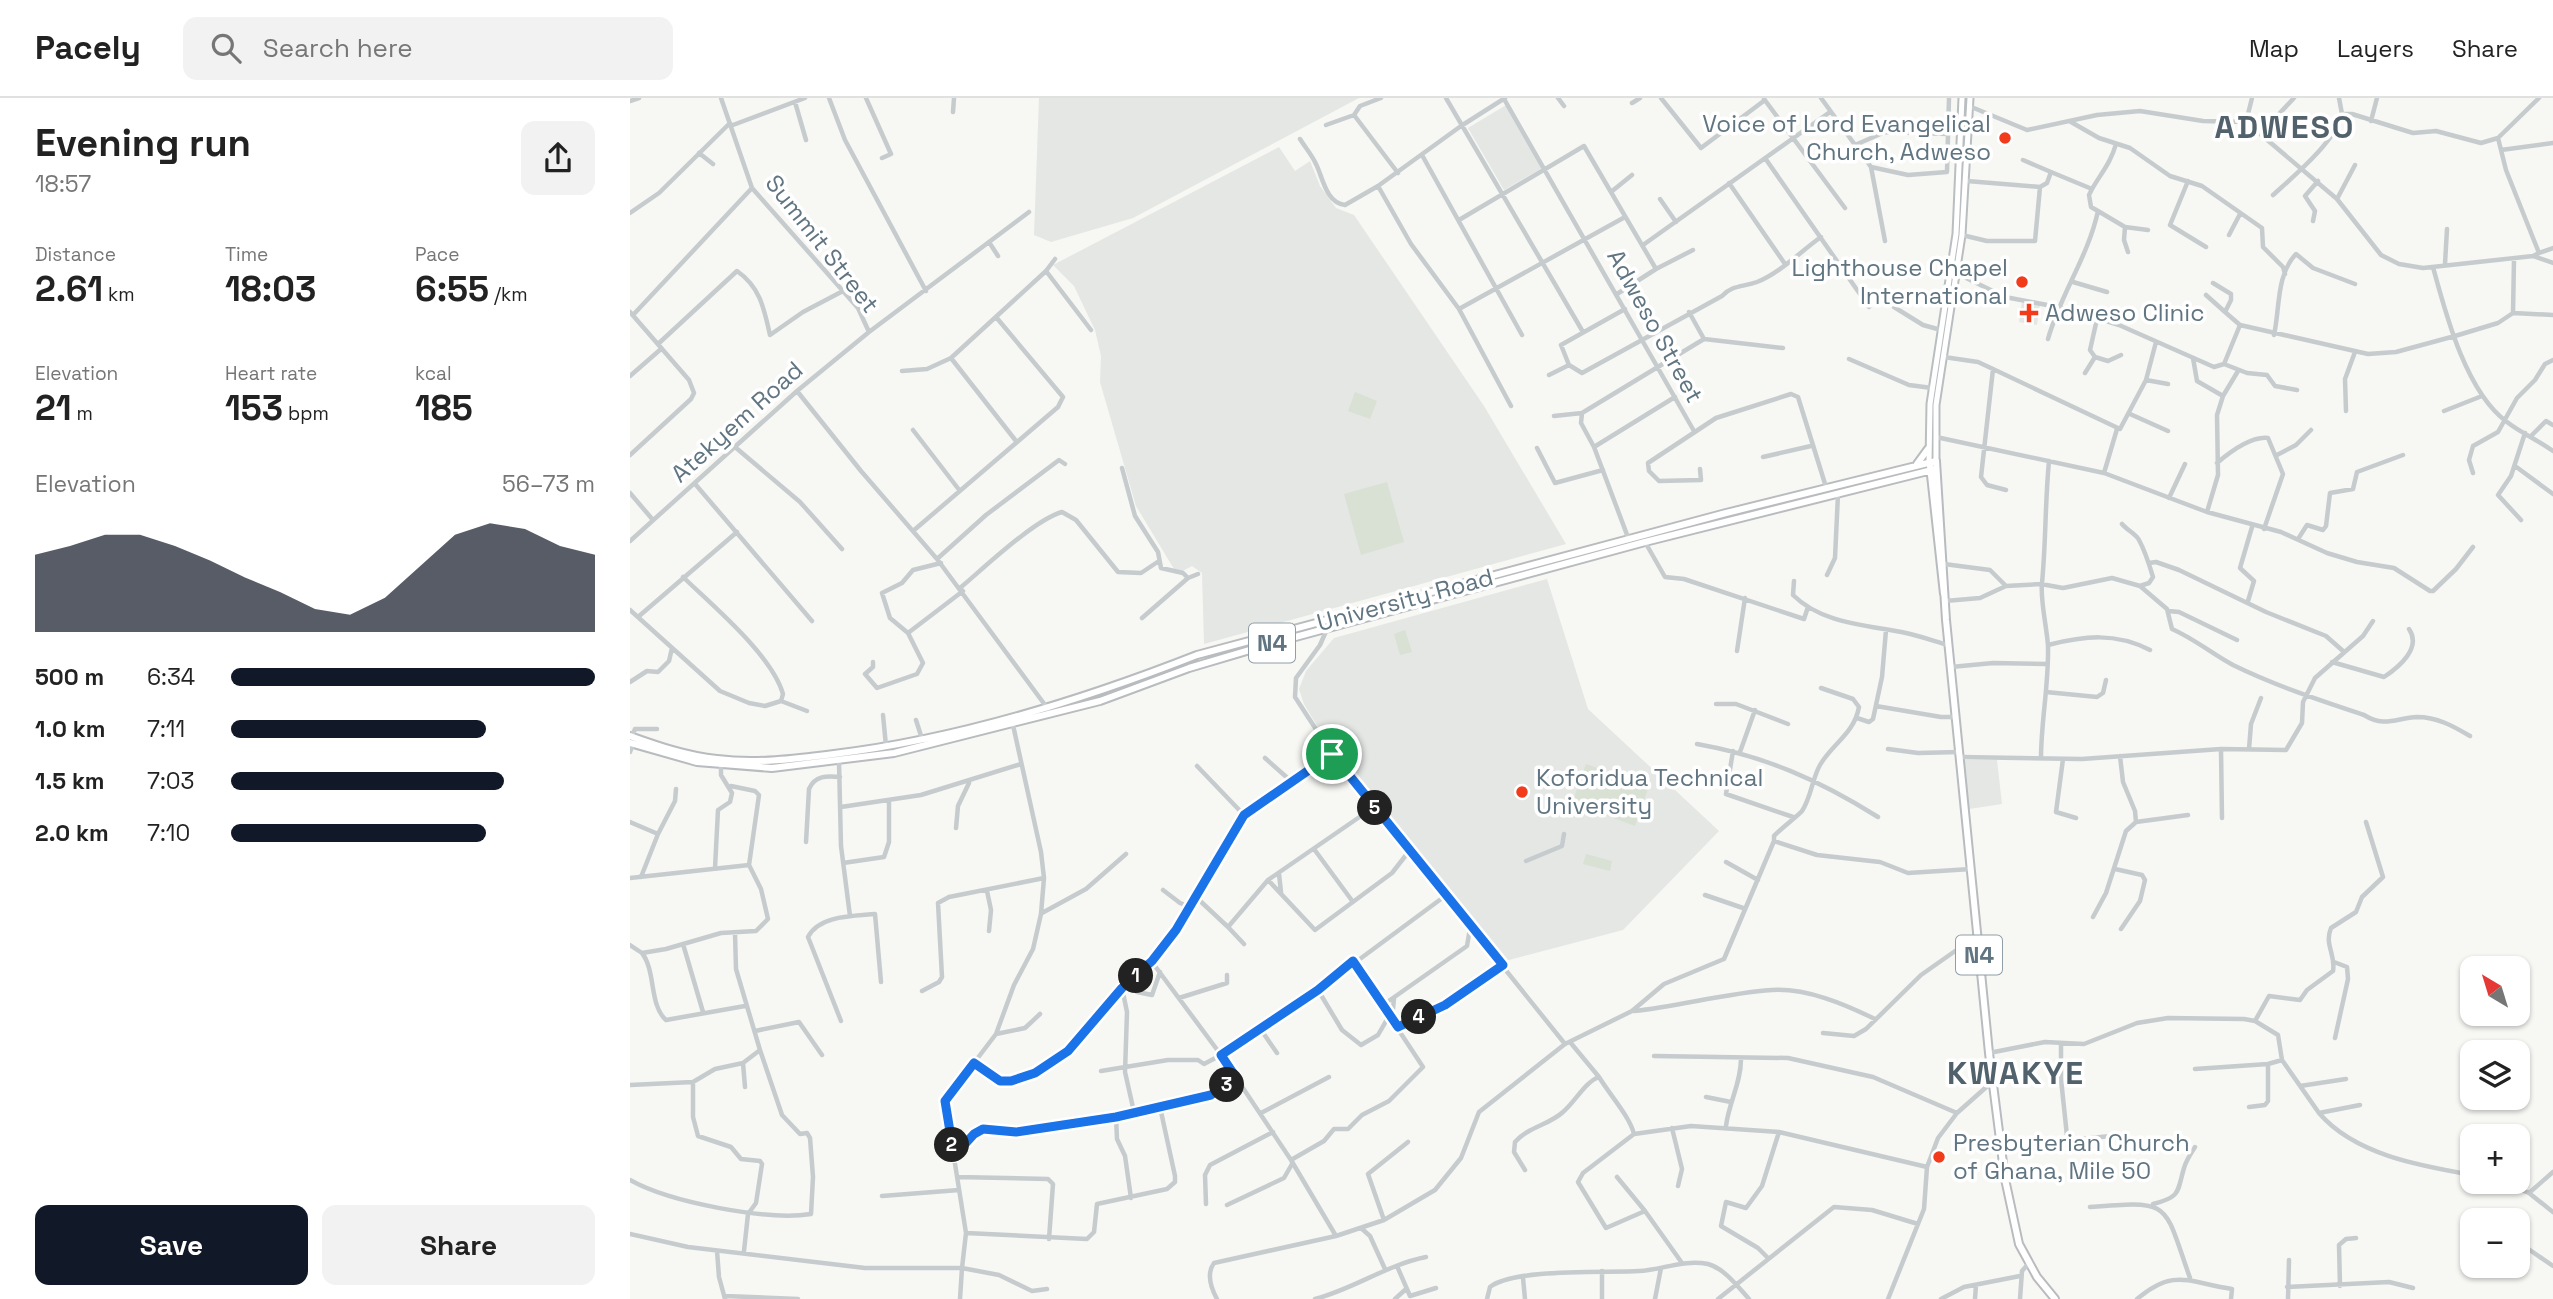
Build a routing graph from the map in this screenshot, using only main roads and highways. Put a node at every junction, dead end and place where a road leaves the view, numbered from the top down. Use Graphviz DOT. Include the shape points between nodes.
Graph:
graph roads {
  1 [pos="1962,98"];
  2 [pos="1970,98"];
  3 [pos="1949,305"];
  4 [pos="1928,449"];
  5 [pos="1916,465"];
  6 [pos="1933,465"];
  7 [pos="1912,473"];
  8 [pos="1930,480"];
  9 [pos="1945,600"];
  10 [pos="1050,711"];
  11 [pos="1039,714"];
  12 [pos="631,740"];
  13 [pos="2055,1299"];
  1 -- 3 [label="main road" via="1959,202"];
  2 -- 3 [label="main road" via="1962,235"];
  3 -- 4 [label="main road" via="1932,388"];
  3 -- 6 [label="main road"];
  4 -- 5 [label="highway"];
  4 -- 6 [label="main road"];
  5 -- 6 [label="highway, University Road / N4"];
  5 -- 10 [label="highway, University Road / N4" via="1196,655"];
  6 -- 7 [label="highway, University Road / N4"];
  6 -- 8 [label="highway, N4"];
  6 -- 9 [label="highway, N4"];
  7 -- 8 [label="highway"];
  7 -- 10 [label="highway, University Road / N4" via="1328,629 1189,668 1100,701"];
  8 -- 9 [label="highway, N4"];
  9 -- 13 [label="highway, N4" via="1989,1053 2012,1216 2019,1244"];
  10 -- 11 [label="highway, University Road / N4"];
  11 -- 12 [label="highway, University Road / N4" via="886,747 789,760 727,760"];
  11 -- 12 [label="highway, University Road / N4" via="1013,725 894,753 772,768 678,758"];
}
